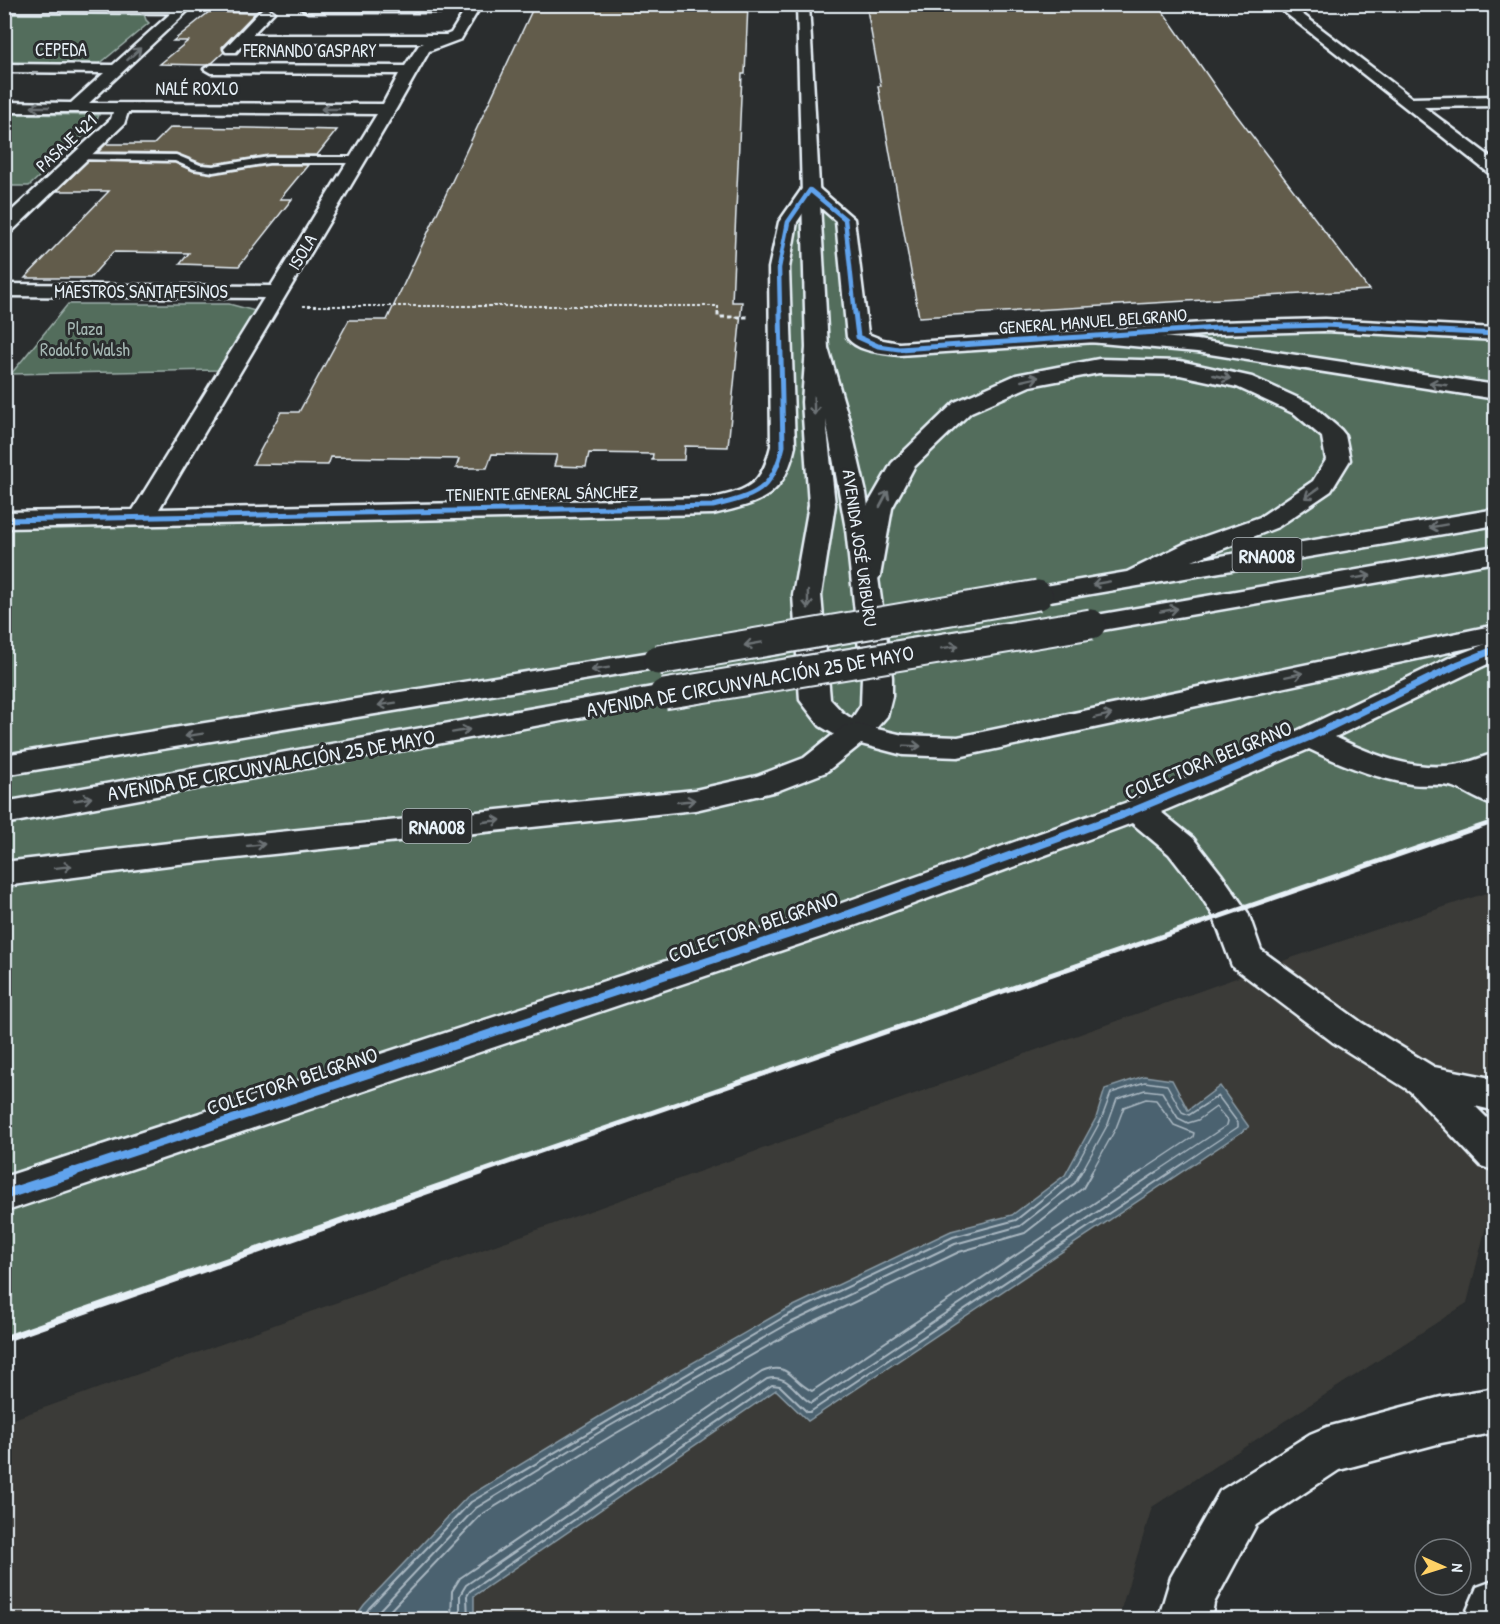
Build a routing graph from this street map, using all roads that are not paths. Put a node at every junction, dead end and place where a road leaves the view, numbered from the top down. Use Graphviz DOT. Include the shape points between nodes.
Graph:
graph roads {
  1 [pos="803,4"];
  2 [pos="1281,4"];
  3 [pos="474,6"];
  4 [pos="187,7"];
  5 [pos="4,8"];
  6 [pos="308,8"];
  7 [pos="267,12"];
  8 [pos="240,39"];
  9 [pos="446,39"];
  10 [pos="4,68"];
  11 [pos="117,69"];
  12 [pos="409,70"];
  13 [pos="1496,101"];
  14 [pos="1409,103"];
  15 [pos="4,107"];
  16 [pos="75,107"];
  17 [pos="122,107"];
  18 [pos="388,109"];
  19 [pos="80,157"];
  20 [pos="357,160"];
  21 [pos="1496,170"];
  22 [pos="810,190"];
  23 [pos="14,193"];
  24 [pos="42,193"];
  25 [pos="4,228"];
  26 [pos="4,290"];
  27 [pos="273,299"];
  28 [pos="1496,334"];
  29 [pos="1086,337"];
  30 [pos="817,348"];
  31 [pos="1496,392"];
  32 [pos="142,516"];
  33 [pos="1496,517"];
  34 [pos="4,520"];
  35 [pos="1496,554"];
  36 [pos="866,576"];
  37 [pos="1137,577"];
  38 [pos="1496,633"];
  39 [pos="1496,650"];
  40 [pos="855,733"];
  41 [pos="1310,737"];
  42 [pos="1496,763"];
  43 [pos="4,765"];
  44 [pos="1456,775"];
  45 [pos="1496,796"];
  46 [pos="1137,810"];
  47 [pos="4,813"];
  48 [pos="4,873"];
  49 [pos="1424,1080"];
  50 [pos="1496,1095"];
  51 [pos="1496,1154"];
  52 [pos="4,1195"];
  53 [pos="1496,1410"];
  54 [pos="1496,1606"];
  55 [pos="1184,1620"];
  56 [pos="1489,1620"];
  1 -- 22 [label="main road, AVENIDA JOSÉ URIBURU"];
  2 -- 14 [label="main road"];
  3 -- 6 [label="main road"];
  3 -- 9 [label="main road, ISOLA" via="456,36"];
  4 -- 5 [label="main road"];
  11 -- 4 [label="main road, one-way"];
  7 -- 8 [label="main road"];
  8 -- 9 [label="main road"];
  8 -- 12 [label="main road, FERNANDO GASPARY" via="211,69"];
  9 -- 12 [label="main road, ISOLA" via="424,48"];
  10 -- 11 [label="main road, CEPEDA"];
  11 -- 16 [label="main road"];
  12 -- 18 [label="main road, ISOLA"];
  13 -- 14 [label="main road"];
  14 -- 21 [label="main road"];
  16 -- 15 [label="main road, NALÉ ROXLO, one-way"];
  16 -- 17 [label="main road, NALÉ ROXLO"];
  18 -- 17 [label="main road, NALÉ ROXLO, one-way"];
  17 -- 19 [label="main road, PASAJE 421" via="118,121"];
  18 -- 20 [label="main road, ISOLA"];
  19 -- 20 [label="lane" via="176,158 206,170 269,160"];
  19 -- 24 [label="main road, PASAJE 421"];
  20 -- 27 [label="main road, ISOLA"];
  22 -- 29 [label="main road, GENERAL MANUEL BELGRANO" via="845,219 858,337 878,346 899,349"];
  22 -- 30 [label="main road, AVENIDA JOSÉ URIBURU"];
  22 -- 32 [label="main road, TENIENTE GENERAL SÁNCHEZ" via="788,222 779,268 783,446 780,465 768,487 740,500 712,506"];
  23 -- 24 [label="main road"];
  24 -- 25 [label="main road, PASAJE 421"];
  26 -- 27 [label="main road, MAESTROS SANTAFESINOS" via="251,291"];
  27 -- 32 [label="main road, ISOLA"];
  28 -- 29 [label="main road, GENERAL MANUEL BELGRANO" via="1325,325"];
  31 -- 29 [label="main road, one-way" via="1197,346"];
  30 -- 36 [label="main road, AVENIDA JOSÉ URIBURU" via="851,478"];
  30 -- 40 [label="main road, AVENIDA JOSÉ URIBURU, one-way" via="813,402 822,505 807,595 815,700 831,719"];
  32 -- 34 [label="main road, TENIENTE GENERAL SÁNCHEZ"];
  33 -- 37 [label="main road, AVENIDA DE CIRCUNVALACIÓN 25 DE MAYO / RNA008, one-way"];
  47 -- 35 [label="main road, AVENIDA DE CIRCUNVALACIÓN 25 DE MAYO / RNA008, one-way, bridge" via="664,694"];
  36 -- 37 [label="main road, one-way" via="879,508 904,463 963,407 1024,380 1099,366 1180,368 1244,382 1303,409 1333,435 1338,460 1322,486 1269,522 1195,549"];
  36 -- 40 [label="main road, AVENIDA JOSÉ URIBURU" via="877,693 873,714"];
  37 -- 43 [label="main road, AVENIDA DE CIRCUNVALACIÓN 25 DE MAYO / RNA008, one-way, bridge" via="658,660"];
  40 -- 38 [label="main road, one-way" via="903,746 958,747"];
  39 -- 41 [label="main road, COLECTORA BELGRANO"];
  48 -- 40 [label="main road, RNA008, one-way" via="695,800 766,784 815,765"];
  41 -- 44 [label="main road" via="1353,758 1408,774"];
  41 -- 46 [label="main road, COLECTORA BELGRANO"];
  42 -- 44 [label="main road"];
  44 -- 45 [label="main road"];
  46 -- 49 [label="main road" via="1181,846 1209,882 1230,913 1245,957 1348,1033"];
  46 -- 52 [label="main road, COLECTORA BELGRANO" via="838,918"];
  49 -- 50 [label="main road"];
  49 -- 51 [label="main road"];
  53 -- 55 [label="main road" via="1327,1450 1238,1508 1190,1596"];
  54 -- 56 [label="main road"];
}
